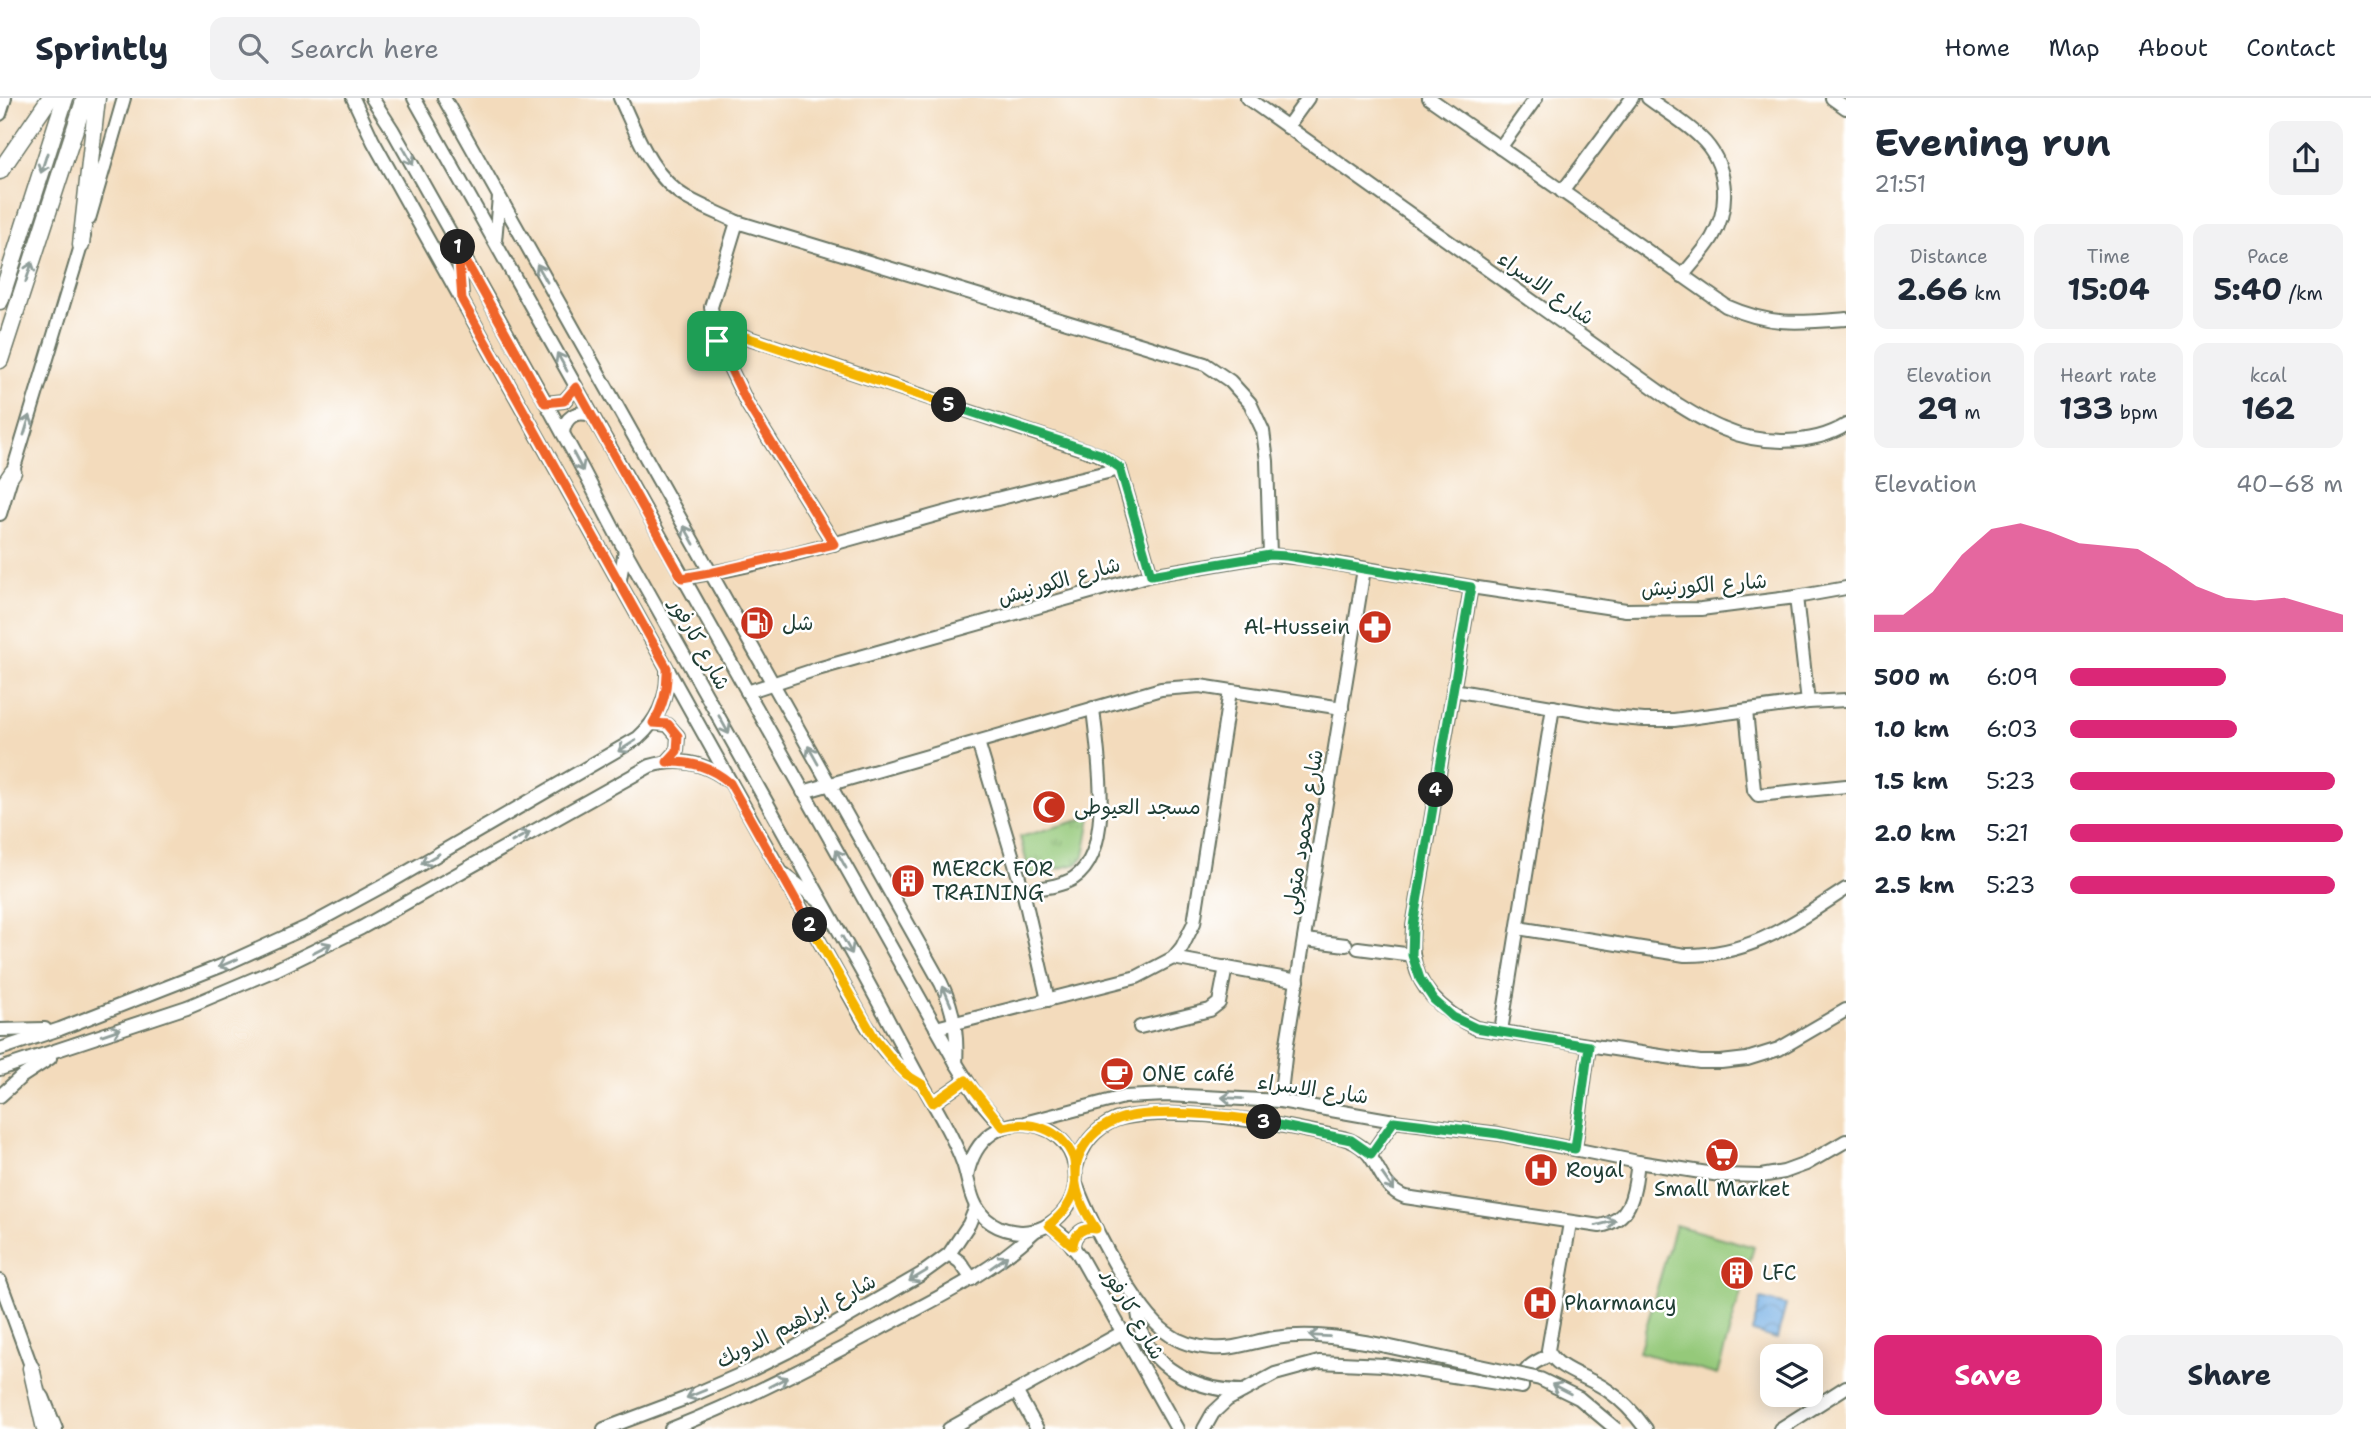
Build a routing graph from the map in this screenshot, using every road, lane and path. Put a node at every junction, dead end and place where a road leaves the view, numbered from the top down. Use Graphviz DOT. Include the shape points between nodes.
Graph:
graph roads {
  1 [pos="5,98"];
  2 [pos="50,98"];
  3 [pos="65,98"];
  4 [pos="85,98"];
  5 [pos="97,98"];
  6 [pos="124,98"];
  7 [pos="353,98"];
  8 [pos="372,98"];
  9 [pos="414,98"];
  10 [pos="443,98"];
  11 [pos="620,98"];
  12 [pos="1247,98"];
  13 [pos="1308,98"];
  14 [pos="1429,98"];
  15 [pos="1536,98"];
  16 [pos="1632,98"];
  17 [pos="1648,98"];
  18 [pos="1832,98"];
  19 [pos="1846,108"];
  20 [pos="0,114"];
  21 [pos="1287,127"];
  22 [pos="1500,148"];
  23 [pos="0,171"];
  24 [pos="1562,192"];
  25 [pos="499,196"];
  26 [pos="737,222"];
  27 [pos="495,242"];
  28 [pos="81,245"];
  29 [pos="458,247"];
  30 [pos="1682,276"];
  31 [pos="462,300"];
  32 [pos="0,301"];
  33 [pos="1846,319"];
  34 [pos="713,326"];
  35 [pos="0,360"];
  36 [pos="576,387"];
  37 [pos="545,403"];
  38 [pos="591,415"];
  39 [pos="1846,425"];
  40 [pos="562,433"];
  41 [pos="1120,468"];
  42 [pos="13,472"];
  43 [pos="0,491"];
  44 [pos="0,514"];
  45 [pos="834,544"];
  46 [pos="625,551"];
  47 [pos="1270,555"];
  48 [pos="1364,569"];
  49 [pos="710,573"];
  50 [pos="1151,575"];
  51 [pos="682,578"];
  52 [pos="619,585"];
  53 [pos="1471,587"];
  54 [pos="1846,588"];
  55 [pos="1796,597"];
  56 [pos="667,668"];
  57 [pos="773,684"];
  58 [pos="1454,690"];
  59 [pos="1230,691"];
  60 [pos="747,692"];
  61 [pos="1846,700"];
  62 [pos="1808,702"];
  63 [pos="1553,707"];
  64 [pos="1093,708"];
  65 [pos="1342,708"];
  66 [pos="1746,711"];
  67 [pos="653,723"];
  68 [pos="978,742"];
  69 [pos="667,762"];
  70 [pos="730,783"];
  71 [pos="829,784"];
  72 [pos="1846,786"];
  73 [pos="803,792"];
  74 [pos="778,869"];
  75 [pos="1846,889"];
  76 [pos="1023,891"];
  77 [pos="825,906"];
  78 [pos="1518,928"];
  79 [pos="1305,940"];
  80 [pos="1412,955"];
  81 [pos="1173,958"];
  82 [pos="1226,967"];
  83 [pos="1298,981"];
  84 [pos="1048,1000"];
  85 [pos="1846,1010"];
  86 [pos="955,1023"];
  87 [pos="1140,1027"];
  88 [pos="936,1028"];
  89 [pos="60,1029"];
  90 [pos="0,1030"];
  91 [pos="1501,1031"];
  92 [pos="1589,1046"];
  93 [pos="66,1047"];
  94 [pos="0,1049"];
  95 [pos="956,1063"];
  96 [pos="0,1069"];
  97 [pos="966,1080"];
  98 [pos="922,1084"];
  99 [pos="0,1096"];
  100 [pos="1280,1101"];
  101 [pos="933,1103"];
  102 [pos="1394,1121"];
  103 [pos="1024,1123"];
  104 [pos="1003,1127"];
  105 [pos="1846,1141"];
  106 [pos="1575,1149"];
  107 [pos="1371,1154"];
  108 [pos="1638,1162"];
  109 [pos="1076,1169"];
  110 [pos="967,1176"];
  111 [pos="1076,1184"];
  112 [pos="976,1207"];
  113 [pos="1570,1223"];
  114 [pos="1049,1225"];
  115 [pos="1096,1229"];
  116 [pos="1036,1230"];
  117 [pos="1073,1246"];
  118 [pos="949,1254"];
  119 [pos="972,1279"];
  120 [pos="0,1281"];
  121 [pos="1136,1297"];
  122 [pos="1124,1332"];
  123 [pos="1550,1355"];
  124 [pos="31,1367"];
  125 [pos="1846,1387"];
  126 [pos="1243,1391"];
  127 [pos="1017,1393"];
  128 [pos="45,1429"];
  129 [pos="56,1429"];
  130 [pos="604,1429"];
  131 [pos="671,1429"];
  132 [pos="949,1429"];
  133 [pos="1037,1429"];
  134 [pos="1177,1429"];
  135 [pos="1205,1429"];
  136 [pos="1616,1429"];
  137 [pos="1646,1429"];
  138 [pos="1780,1429"];
  1 -- 20 [label="street"];
  2 -- 23 [label="main road"];
  3 -- 32 [label="main road, one-way"];
  35 -- 4 [label="main road, one-way"];
  5 -- 28 [label="main road"];
  6 -- 28 [label="street"];
  7 -- 31 [label="street"];
  8 -- 29 [label="street, شارع كارفور, one-way"];
  9 -- 27 [label="street, شارع كارفور"];
  10 -- 25 [label="street"];
  11 -- 26 [label="street" via="650,163 661,175 685,197"];
  12 -- 21 [label="street, شارع الاسراء"];
  13 -- 21 [label="street"];
  14 -- 22 [label="street"];
  15 -- 22 [label="street"];
  16 -- 24 [label="street"];
  17 -- 30 [label="street" via="1701,138 1712,152 1724,186 1720,223"];
  18 -- 19 [label="street"];
  21 -- 39 [label="street, شارع الاسراء" via="1701,419 1753,438 1782,440 1806,439"];
  22 -- 24 [label="street"];
  24 -- 30 [label="street"];
  25 -- 27 [label="street"];
  49 -- 25 [label="street, one-way"];
  26 -- 34 [label="street" via="711,307"];
  26 -- 47 [label="street" via="1205,364 1230,381 1250,403 1263,431"];
  36 -- 27 [label="street, شارع كارفور, one-way"];
  42 -- 28 [label="street, one-way"];
  29 -- 31 [label="street"];
  29 -- 37 [label="street, شارع كارفور"];
  30 -- 33 [label="street" via="1748,316 1797,324"];
  31 -- 52 [label="street"];
  34 -- 41 [label="street" via="1100,454"];
  34 -- 45 [label="street" via="748,405"];
  36 -- 37 [label="street" via="564,401"];
  36 -- 38 [label="street, شارع كارفور"];
  37 -- 40 [label="street, شارع كارفور"];
  38 -- 40 [label="street" via="569,417"];
  38 -- 51 [label="street, شارع كارفور"];
  40 -- 46 [label="street, شارع كارفور, one-way"];
  41 -- 45 [label="street"];
  41 -- 50 [label="street"];
  42 -- 43 [label="main road"];
  42 -- 44 [label="street"];
  45 -- 49 [label="street"];
  46 -- 52 [label="street"];
  46 -- 77 [label="street, شارع كارفور, one-way"];
  47 -- 48 [label="street, شارع الكورنيش"];
  47 -- 50 [label="street, شارع الكورنيش"];
  48 -- 53 [label="street, شارع الكورنيش"];
  48 -- 65 [label="street, شارع محمود متولى"];
  49 -- 51 [label="street"];
  49 -- 57 [label="street"];
  50 -- 57 [label="street, شارع الكورنيش"];
  51 -- 60 [label="street, شارع كارفور"];
  52 -- 56 [label="street"];
  53 -- 55 [label="street, شارع الكورنيش" via="1626,610 1665,611"];
  53 -- 58 [label="street"];
  54 -- 55 [label="street, شارع الكورنيش"];
  55 -- 62 [label="street"];
  56 -- 67 [label="street" via="666,691"];
  56 -- 70 [label="street"];
  57 -- 60 [label="street, شارع الكورنيش"];
  71 -- 57 [label="street, one-way"];
  58 -- 63 [label="street"];
  58 -- 80 [label="street" via="1413,926"];
  59 -- 64 [label="street" via="1200,686 1161,689"];
  59 -- 65 [label="street"];
  59 -- 81 [label="street" via="1194,923"];
  60 -- 73 [label="street, شارع كارفور"];
  61 -- 62 [label="street"];
  62 -- 66 [label="street"];
  63 -- 66 [label="street" via="1611,717 1674,720"];
  63 -- 78 [label="street"];
  64 -- 68 [label="street"];
  64 -- 76 [label="street" via="1102,799 1093,852 1077,876"];
  65 -- 79 [label="street, شارع محمود متولى"];
  66 -- 72 [label="street" via="1758,794"];
  67 -- 69 [label="street" via="668,724 678,736 677,751"];
  67 -- 89 [label="street, one-way" via="630,745 307,927"];
  68 -- 71 [label="street"];
  68 -- 76 [label="street"];
  69 -- 70 [label="street" via="707,768"];
  93 -- 69 [label="street, one-way" via="187,1007 307,955 642,769"];
  70 -- 74 [label="street"];
  71 -- 73 [label="street"];
  86 -- 71 [label="street, one-way" via="941,983"];
  88 -- 73 [label="street, شارع كارفور, one-way"];
  74 -- 77 [label="street"];
  74 -- 98 [label="street" via="874,1037 907,1075"];
  75 -- 78 [label="street" via="1760,942 1704,955"];
  76 -- 84 [label="street"];
  77 -- 98 [label="street, شارع كارفور, one-way"];
  78 -- 91 [label="street"];
  79 -- 80 [label="street"];
  79 -- 83 [label="street, شارع محمود متولى"];
  80 -- 91 [label="street" via="1420,979 1453,1017 1476,1028"];
  81 -- 82 [label="street"];
  81 -- 84 [label="street" via="1137,977"];
  82 -- 83 [label="street"];
  82 -- 87 [label="street" via="1215,1007"];
  83 -- 100 [label="street, شارع محمود متولى"];
  84 -- 86 [label="street"];
  85 -- 92 [label="street" via="1779,1049 1747,1059 1700,1062"];
  86 -- 88 [label="street"];
  86 -- 95 [label="street"];
  88 -- 95 [label="street, شارع كارفور"];
  89 -- 90 [label="street"];
  89 -- 94 [label="street"];
  91 -- 92 [label="street"];
  92 -- 106 [label="street"];
  93 -- 96 [label="street"];
  93 -- 99 [label="street"];
  95 -- 97 [label="street, شارع كارفور"];
  97 -- 101 [label="street"];
  97 -- 104 [label="street, شارع كارفور"];
  98 -- 101 [label="street, شارع كارفور"];
  100 -- 102 [label="street, شارع الاسراء"];
  100 -- 103 [label="street, شارع الاسراء, one-way" via="1124,1097"];
  101 -- 110 [label="street, شارع كارفور"];
  102 -- 106 [label="street, شارع الاسراء"];
  102 -- 107 [label="street"];
  103 -- 104 [label="street"];
  103 -- 109 [label="street" via="1052,1132 1072,1155"];
  104 -- 110 [label="street" via="978,1146"];
  105 -- 108 [label="street, شارع الاسراء" via="1806,1164 1761,1175 1720,1175"];
  106 -- 108 [label="street, شارع الاسراء"];
  107 -- 109 [label="street, شارع الاسراء" via="1351,1140 1256,1120 1206,1114 1151,1115 1123,1117 1099,1130 1086,1143"];
  107 -- 113 [label="street, one-way" via="1389,1187 1405,1197"];
  113 -- 108 [label="street, one-way" via="1600,1226 1621,1217 1633,1198"];
  109 -- 111 [label="street"];
  110 -- 112 [label="street"];
  111 -- 114 [label="street" via="1067,1208"];
  111 -- 115 [label="street"];
  112 -- 116 [label="street" via="985,1218 1009,1231"];
  112 -- 118 [label="street, شارع ابراهيم الدوبك"];
  113 -- 123 [label="street"];
  114 -- 116 [label="street"];
  114 -- 117 [label="street, شارع كارفور"];
  115 -- 117 [label="street" via="1078,1233"];
  115 -- 121 [label="street"];
  119 -- 116 [label="street, شارع ابراهيم الدوبك, one-way"];
  117 -- 122 [label="street, شارع كارفور"];
  118 -- 119 [label="street"];
  118 -- 130 [label="street, شارع ابراهيم الدوبك, one-way" via="787,1352 719,1385"];
  131 -- 119 [label="street, شارع ابراهيم الدوبك, one-way" via="763,1390"];
  120 -- 124 [label="street"];
  121 -- 126 [label="street" via="1142,1333 1166,1364 1199,1384"];
  136 -- 121 [label="street, one-way, bridge" via="1579,1398 1540,1379 1386,1346 1320,1335 1275,1338 1232,1348 1199,1347 1167,1334"];
  122 -- 127 [label="street"];
  122 -- 134 [label="street, شارع كارفور"];
  123 -- 126 [label="street" via="1526,1370 1520,1386 1332,1361 1290,1368"];
  123 -- 137 [label="street" via="1607,1390"];
  124 -- 128 [label="main road"];
  124 -- 129 [label="street"];
  125 -- 138 [label="street"];
  126 -- 135 [label="street" via="1213,1413"];
  127 -- 132 [label="street"];
  127 -- 133 [label="street"];
}
